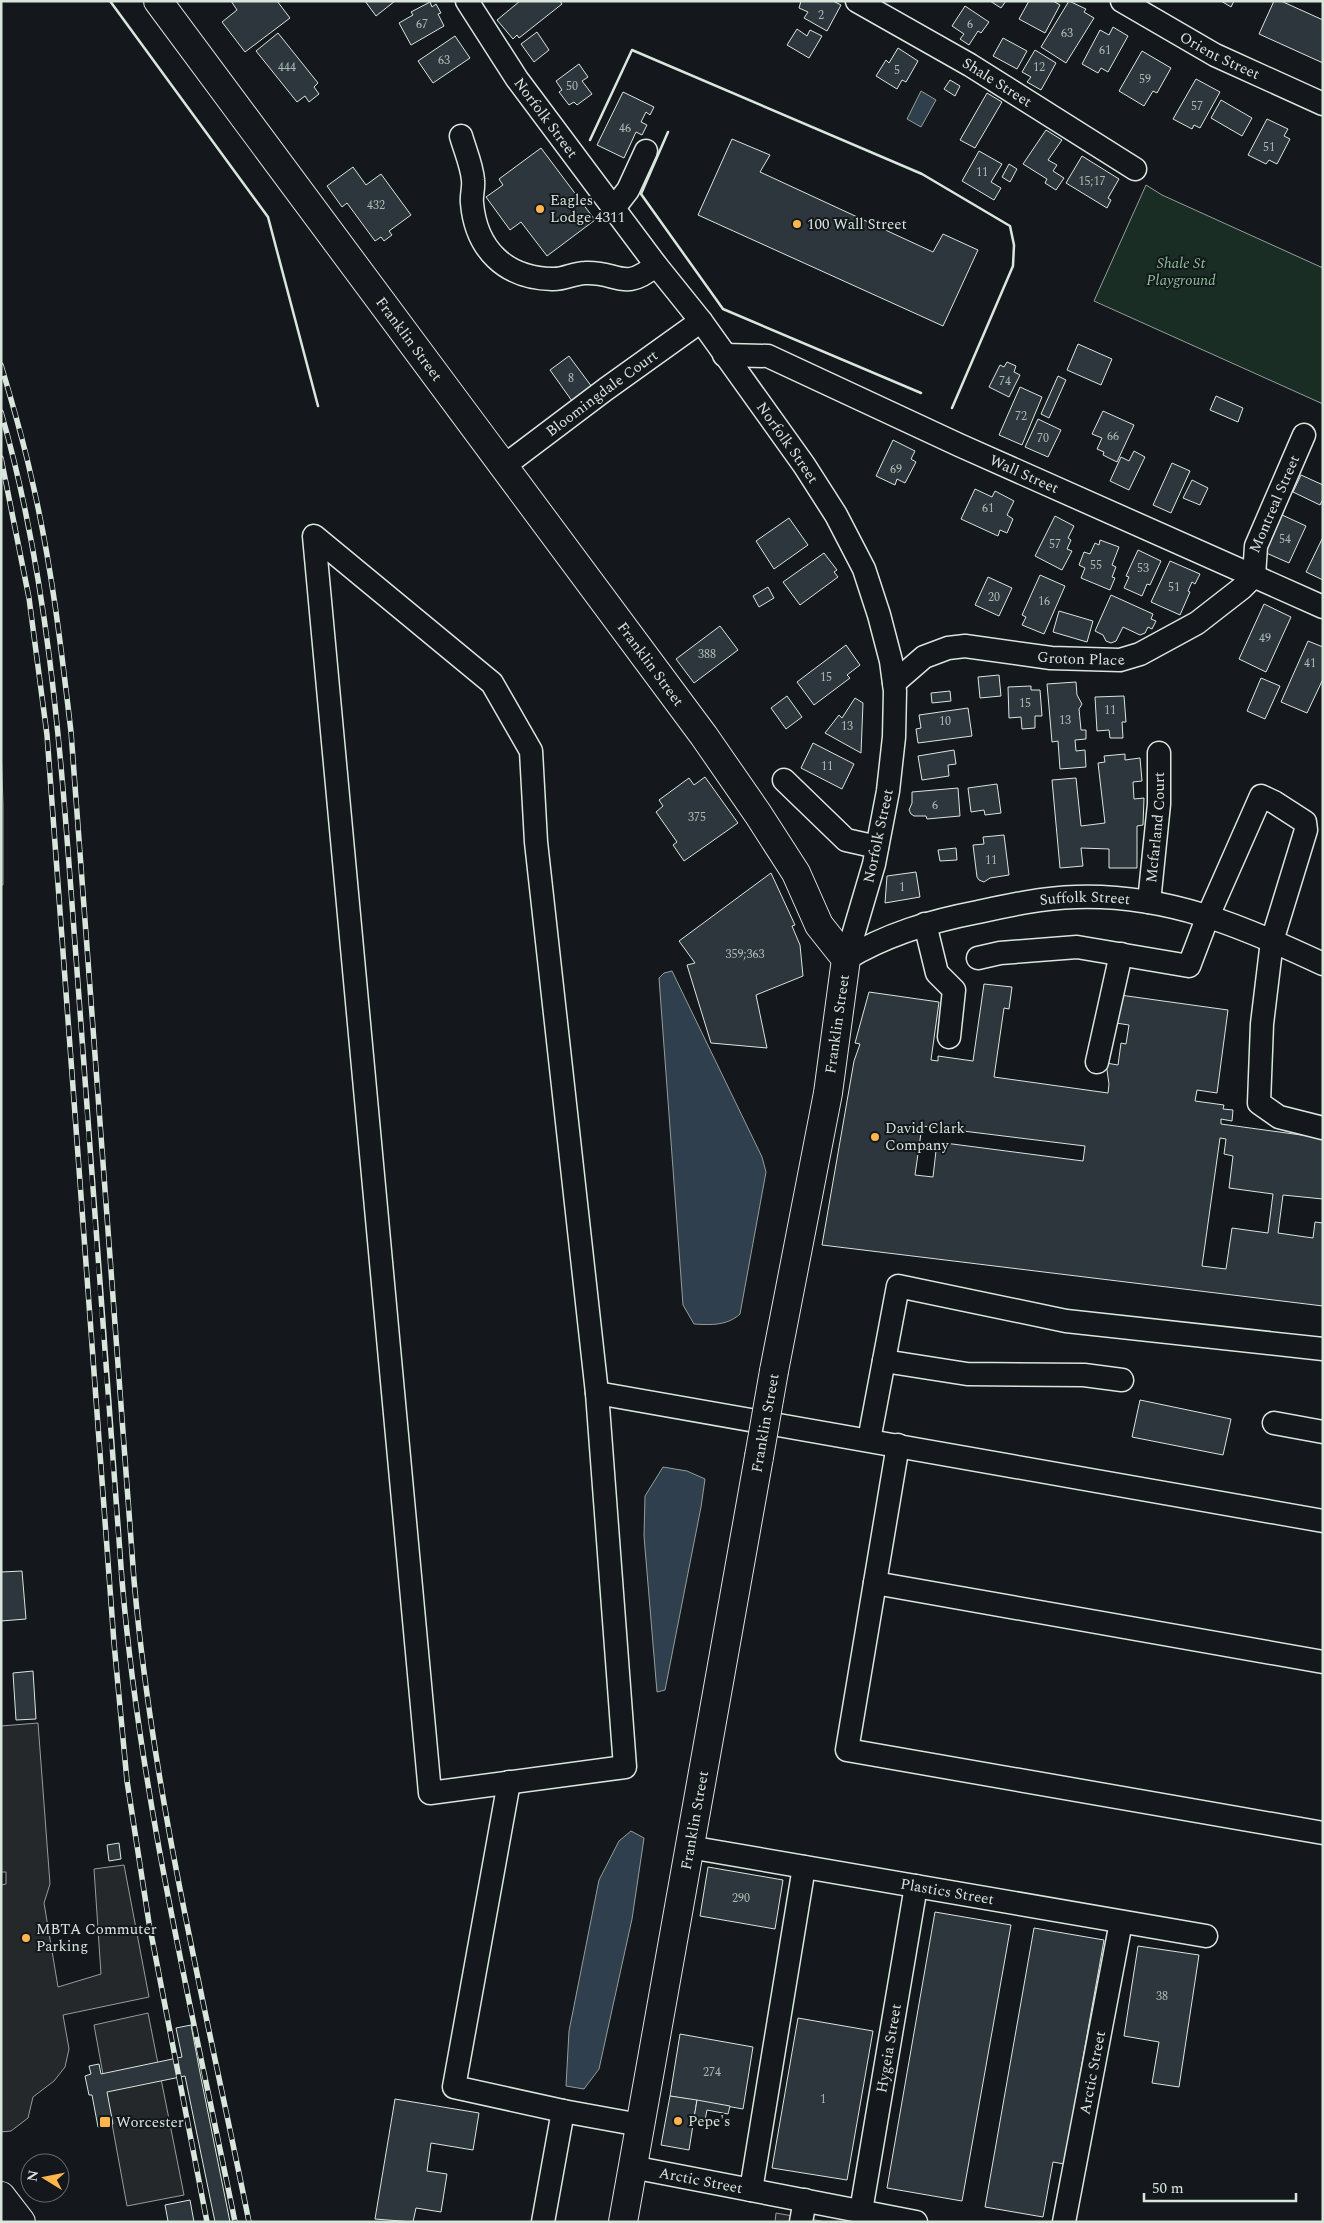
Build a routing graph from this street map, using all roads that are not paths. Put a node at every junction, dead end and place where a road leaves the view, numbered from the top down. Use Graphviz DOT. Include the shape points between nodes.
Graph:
graph roads {
  1 [pos="158,1"];
  2 [pos="467,1"];
  3 [pos="857,1"];
  4 [pos="1122,1"];
  5 [pos="1323,104"];
  6 [pos="461,136"];
  7 [pos="646,151"];
  8 [pos="1135,169"];
  9 [pos="614,208"];
  10 [pos="656,266"];
  11 [pos="701,321"];
  12 [pos="724,354"];
  13 [pos="1304,434"];
  14 [pos="504,466"];
  15 [pos="1254,576"];
  16 [pos="1323,607"];
  17 [pos="894,683"];
  18 [pos="1159,752"];
  19 [pos="784,780"];
  20 [pos="877,847"];
  21 [pos="1149,902"];
  22 [pos="1208,916"];
  23 [pos="925,924"];
  24 [pos="1272,941"];
  25 [pos="1121,954"];
  26 [pos="978,958"];
  27 [pos="846,959"];
  28 [pos="1323,964"];
  29 [pos="949,1038"];
  30 [pos="1097,1062"];
  31 [pos="1323,1128"];
  32 [pos="1323,1349"];
  33 [pos="884,1361"];
  34 [pos="1122,1380"];
  35 [pos="597,1393"];
  36 [pos="1274,1423"];
  37 [pos="1323,1432"];
  38 [pos="869,1440"];
  39 [pos="898,1445"];
  40 [pos="1323,1521"];
  41 [pos="875,1583"];
  42 [pos="1323,1662"];
  43 [pos="509,1782"];
  44 [pos="1323,1833"];
  45 [pos="689,1848"];
  46 [pos="804,1867"];
  47 [pos="916,1886"];
  48 [pos="1121,1922"];
  49 [pos="1206,1936"];
  50 [pos="562,2111"];
  51 [pos="640,2125"];
  52 [pos="632,2167"];
  53 [pos="751,2190"];
  54 [pos="1,2196"];
  55 [pos="803,2211"];
  56 [pos="850,2214"];
  57 [pos="21,2222"];
  58 [pos="543,2222"];
  59 [pos="623,2222"];
  60 [pos="916,2222"];
  61 [pos="1064,2222"];
  1 -- 14 [label="main road, Franklin Street"];
  2 -- 9 [label="street, Norfolk Street" via="518,79"];
  3 -- 8 [label="street, Shale Street" via="970,65"];
  4 -- 5 [label="street, Orient Street" via="1215,55"];
  6 -- 10 [label="street" via="473,179 472,202 477,230 493,257 510,270 552,279 599,272 629,280 644,276"];
  7 -- 9 [label="street" via="628,190"];
  9 -- 10 [label="street, Norfolk Street"];
  10 -- 11 [label="street, Norfolk Street"];
  11 -- 12 [label="street, Norfolk Street"];
  11 -- 14 [label="street, Bloomingdale Court"];
  12 -- 15 [label="street, Wall Street" via="768,356"];
  12 -- 17 [label="street, Norfolk Street" via="804,465 844,530 864,569 879,615"];
  13 -- 15 [label="street, Montreal Street" via="1256,546"];
  14 -- 27 [label="main road, Franklin Street" via="720,759 796,873 819,925"];
  15 -- 16 [label="street, Wall Street"];
  15 -- 17 [label="street, Groton Place" via="1208,616 1132,657 1079,660 965,646 932,653 910,667"];
  17 -- 20 [label="street, Norfolk Street" via="894,737"];
  18 -- 21 [label="street, Mcfarland Court" via="1159,804"];
  19 -- 20 [label="street" via="846,840"];
  20 -- 27 [label="street, Norfolk Street"];
  21 -- 22 [label="street, Suffolk Street"];
  21 -- 23 [label="street, Suffolk Street" via="1109,897 1043,899"];
  22 -- 24 [label="street, Suffolk Street"];
  22 -- 24 [label="street" via="1261,796 1305,822 1306,830"];
  22 -- 25 [label="street" via="1189,966"];
  23 -- 27 [label="street, Suffolk Street" via="870,945"];
  23 -- 29 [label="street" via="937,973 954,990"];
  24 -- 28 [label="street, Suffolk Street"];
  24 -- 31 [label="street" via="1262,1024 1259,1103 1279,1117"];
  25 -- 26 [label="street" via="1077,947 1000,953"];
  25 -- 30 [label="street"];
  27 -- 45 [label="main road, Franklin Street, bridge" via="828,1093 774,1371"];
  32 -- 33 [label="street" via="1066,1321 898,1286"];
  33 -- 34 [label="street" via="968,1374 1084,1375"];
  33 -- 38 [label="street"];
  35 -- 38 [label="street"];
  35 -- 43 [label="street" via="625,1767"];
  35 -- 43 [label="street" via="536,842 531,751 492,683 314,536 430,1793"];
  36 -- 37 [label="street"];
  38 -- 39 [label="street"];
  39 -- 40 [label="street"];
  39 -- 41 [label="street"];
  41 -- 42 [label="street"];
  41 -- 44 [label="street" via="847,1750"];
  43 -- 50 [label="street" via="454,2087"];
  45 -- 46 [label="street, Plastics Street"];
  45 -- 51 [label="main road, Franklin Street"];
  46 -- 47 [label="street, Plastics Street"];
  46 -- 53 [label="street"];
  47 -- 48 [label="street, Plastics Street"];
  47 -- 56 [label="street, Hygeia Street"];
  48 -- 49 [label="street, Plastics Street"];
  48 -- 61 [label="street, Arctic Street"];
  50 -- 51 [label="street"];
  50 -- 58 [label="street"];
  51 -- 52 [label="main road, Franklin Street"];
  52 -- 53 [label="street, Arctic Street"];
  52 -- 59 [label="main road, Franklin Street"];
  53 -- 55 [label="street, Arctic Street"];
  54 -- 57 [label="main road"];
  55 -- 56 [label="street, Arctic Street"];
  56 -- 60 [label="street, Arctic Street"];
}
